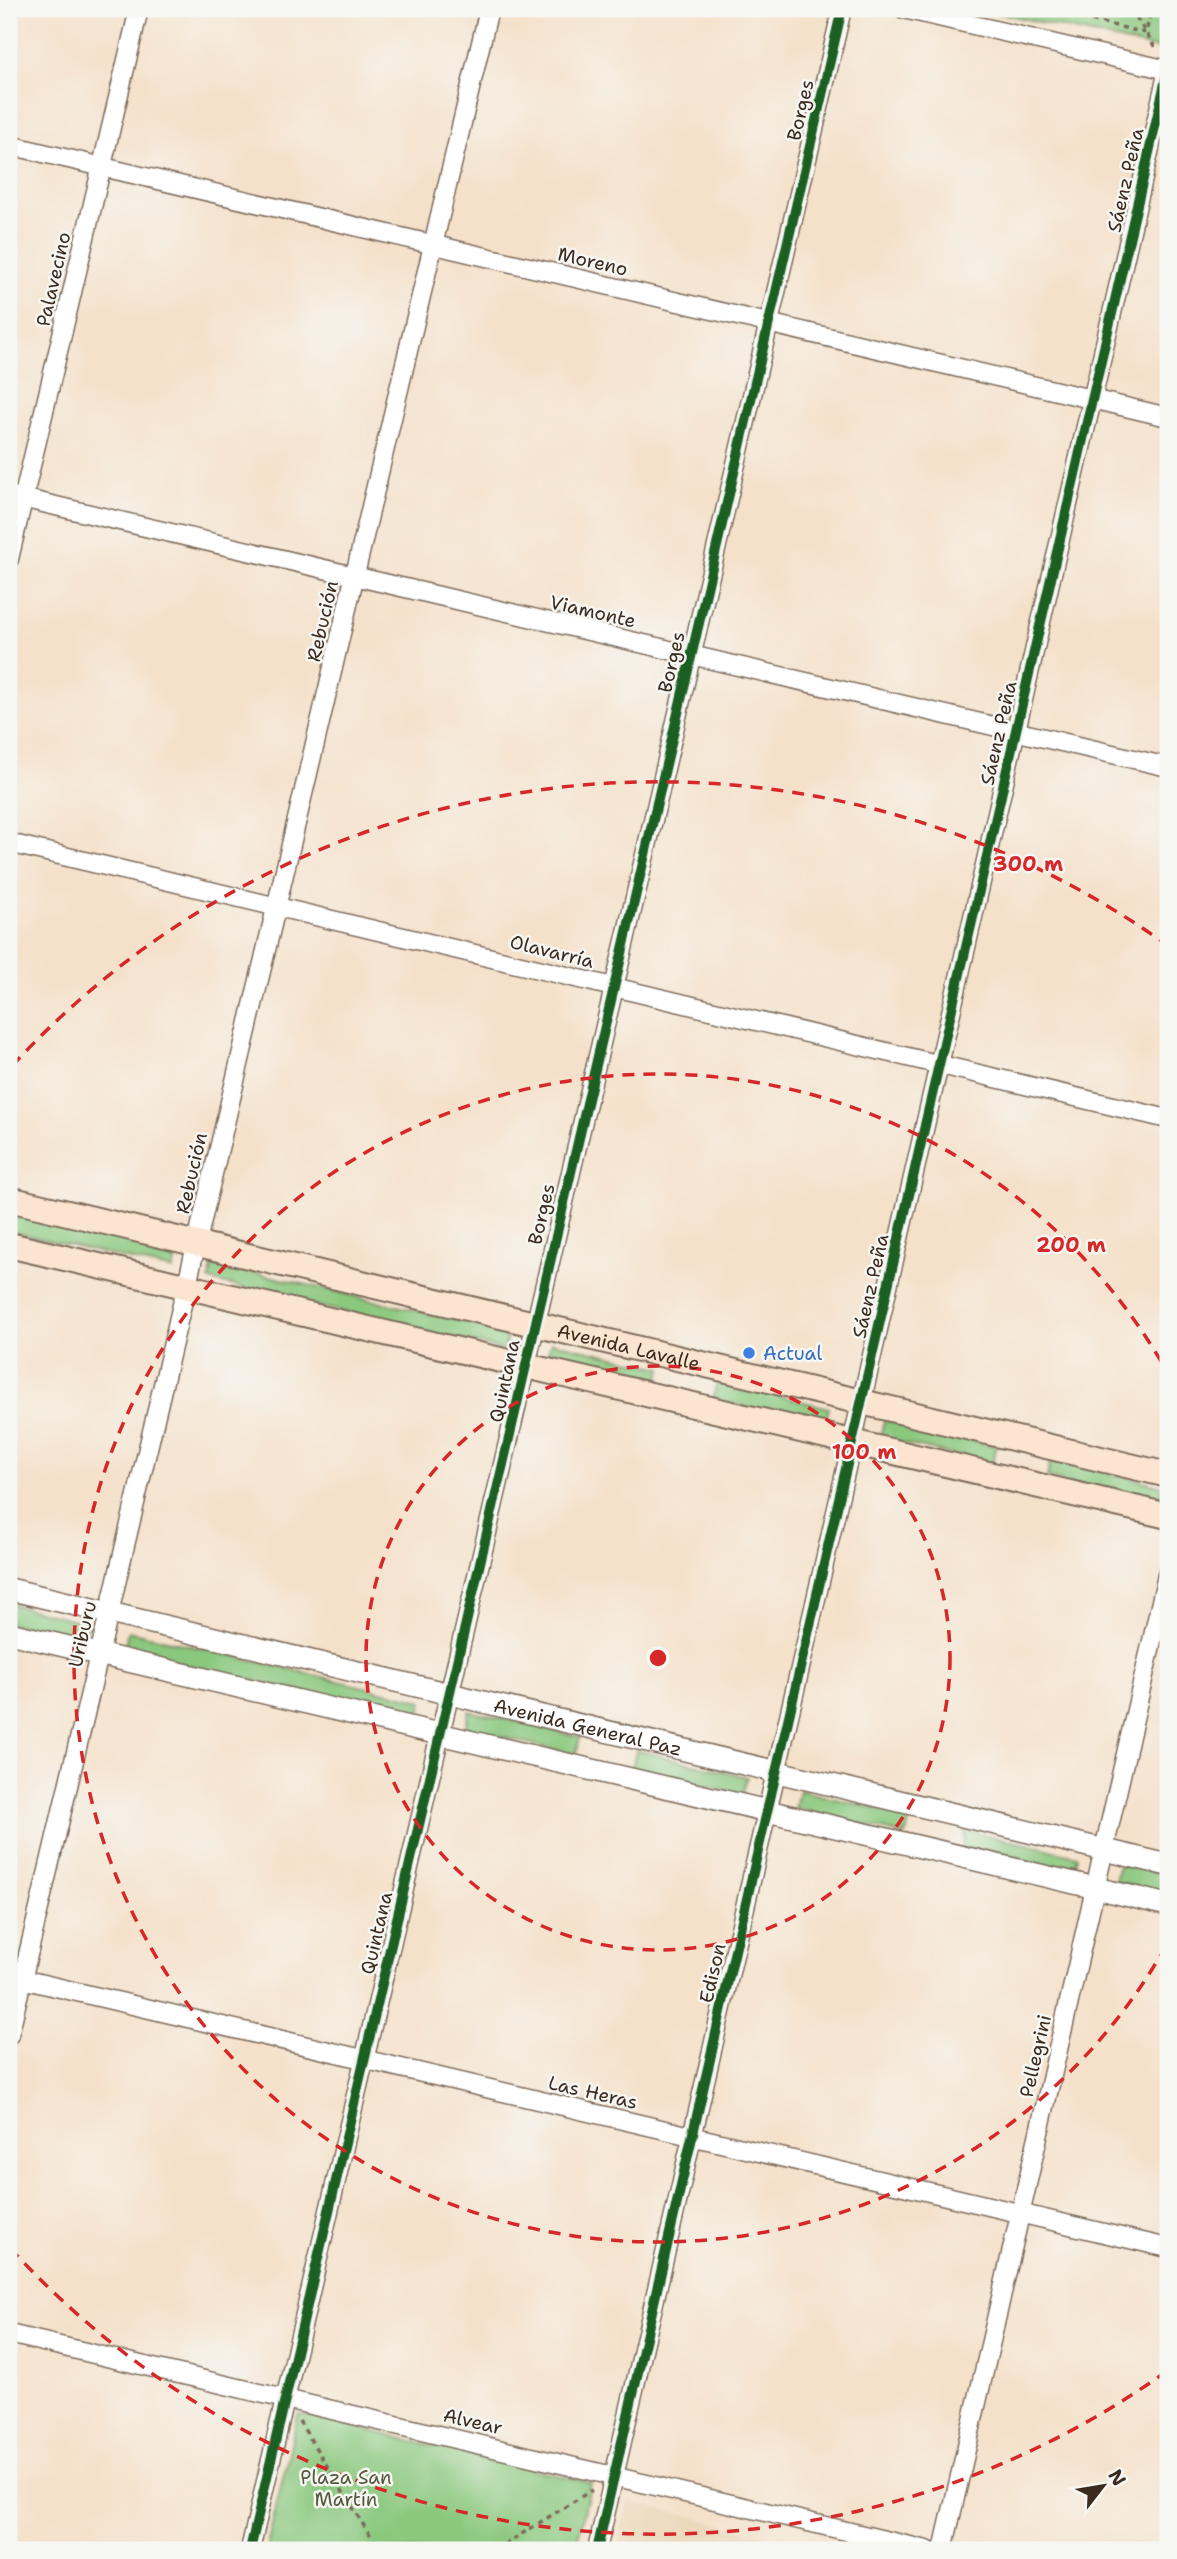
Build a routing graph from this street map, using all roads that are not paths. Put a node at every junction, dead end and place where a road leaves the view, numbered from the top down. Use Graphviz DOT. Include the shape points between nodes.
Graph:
graph roads {
  1 [pos="139,9"];
  2 [pos="489,9"];
  3 [pos="842,9"];
  4 [pos="904,9"];
  5 [pos="1168,70"];
  6 [pos="9,145"];
  7 [pos="102,167"];
  8 [pos="433,245"];
  9 [pos="768,324"];
  10 [pos="1093,400"];
  11 [pos="1168,417"];
  12 [pos="16,496"];
  13 [pos="9,559"];
  14 [pos="355,576"];
  15 [pos="690,656"];
  16 [pos="1016,732"];
  17 [pos="1168,767"];
  18 [pos="9,843"];
  19 [pos="276,906"];
  20 [pos="613,988"];
  21 [pos="939,1065"];
  22 [pos="1168,1119"];
  23 [pos="9,1199"];
  24 [pos="196,1243"];
  25 [pos="9,1245"];
  26 [pos="186,1287"];
  27 [pos="534,1324"];
  28 [pos="527,1366"];
  29 [pos="861,1404"];
  30 [pos="852,1442"];
  31 [pos="1168,1475"];
  32 [pos="1168,1516"];
  33 [pos="1168,1571"];
  34 [pos="9,1588"];
  35 [pos="109,1612"];
  36 [pos="9,1633"];
  37 [pos="99,1654"];
  38 [pos="449,1696"];
  39 [pos="441,1734"];
  40 [pos="776,1772"];
  41 [pos="767,1811"];
  42 [pos="1104,1850"];
  43 [pos="1168,1865"];
  44 [pos="1096,1888"];
  45 [pos="1168,1905"];
  46 [pos="15,1978"];
  47 [pos="9,2035"];
  48 [pos="364,2060"];
  49 [pos="692,2137"];
  50 [pos="1021,2213"];
  51 [pos="1168,2248"];
  52 [pos="9,2334"];
  53 [pos="285,2399"];
  54 [pos="614,2476"];
  55 [pos="250,2550"];
  56 [pos="597,2550"];
  57 [pos="928,2550"];
  58 [pos="943,2550"];
  1 -- 7 [label="street, Palavecino"];
  2 -- 8 [label="street, Rebución"];
  3 -- 9 [label="street, Borges"];
  4 -- 5 [label="street"];
  5 -- 10 [label="street, Sáenz Peña"];
  6 -- 7 [label="street, Moreno"];
  7 -- 8 [label="street, Moreno"];
  7 -- 12 [label="street, Palavecino"];
  8 -- 9 [label="street, Moreno"];
  8 -- 14 [label="street, Rebución"];
  9 -- 10 [label="street, Moreno"];
  9 -- 15 [label="street, Borges"];
  10 -- 11 [label="street, Moreno"];
  10 -- 16 [label="street, Sáenz Peña"];
  12 -- 13 [label="street, Palavecino"];
  12 -- 14 [label="street, Viamonte"];
  14 -- 15 [label="street, Viamonte"];
  14 -- 19 [label="street, Rebución"];
  15 -- 16 [label="street, Viamonte"];
  15 -- 20 [label="street, Borges"];
  16 -- 17 [label="street, Viamonte"];
  16 -- 21 [label="street, Sáenz Peña"];
  18 -- 19 [label="street, Olavarría"];
  19 -- 20 [label="street, Olavarría"];
  19 -- 24 [label="street, Rebución"];
  20 -- 21 [label="street, Olavarría"];
  20 -- 27 [label="street, Borges"];
  21 -- 22 [label="street, Olavarría"];
  21 -- 29 [label="street, Sáenz Peña"];
  23 -- 24 [label="main road, Avenida Lavalle"];
  24 -- 26 [label="street, Uriburu"];
  24 -- 27 [label="main road, Avenida Lavalle"];
  25 -- 26 [label="main road"];
  26 -- 28 [label="main road"];
  26 -- 35 [label="street, Uriburu"];
  27 -- 28 [label="street, Quintana"];
  27 -- 29 [label="main road, Avenida Lavalle"];
  28 -- 30 [label="main road"];
  28 -- 38 [label="street, Quintana"];
  29 -- 30 [label="street, Edison"];
  29 -- 31 [label="main road, Avenida Lavalle"];
  30 -- 32 [label="main road"];
  30 -- 40 [label="street, Edison"];
  33 -- 42 [label="street, Pellegrini"];
  34 -- 35 [label="street, Avenida General Paz"];
  35 -- 37 [label="street, Uriburu"];
  35 -- 38 [label="street, Avenida General Paz"];
  36 -- 37 [label="street, Avenida General Paz"];
  37 -- 39 [label="street, Avenida General Paz"];
  37 -- 46 [label="street, Uriburu"];
  38 -- 39 [label="street, Quintana"];
  38 -- 40 [label="street, Avenida General Paz"];
  39 -- 41 [label="street, Avenida General Paz"];
  39 -- 48 [label="street, Quintana"];
  40 -- 41 [label="street, Edison"];
  40 -- 42 [label="street, Avenida General Paz"];
  41 -- 44 [label="street, Avenida General Paz"];
  41 -- 49 [label="street, Edison"];
  42 -- 43 [label="street, Avenida General Paz"];
  42 -- 44 [label="street, Pellegrini"];
  44 -- 45 [label="street, Avenida General Paz"];
  44 -- 50 [label="street, Pellegrini"];
  46 -- 47 [label="street, Uriburu"];
  46 -- 48 [label="street, Las Heras"];
  48 -- 49 [label="street, Las Heras"];
  48 -- 53 [label="street, Quintana"];
  49 -- 50 [label="street, Las Heras"];
  49 -- 54 [label="street, Edison"];
  50 -- 51 [label="street, Las Heras"];
  50 -- 58 [label="street, Pellegrini"];
  52 -- 53 [label="street, Alvear"];
  53 -- 54 [label="street, Alvear"];
  53 -- 55 [label="street, Quintana"];
  54 -- 56 [label="street, Edison"];
  54 -- 57 [label="street, Alvear"];
}
